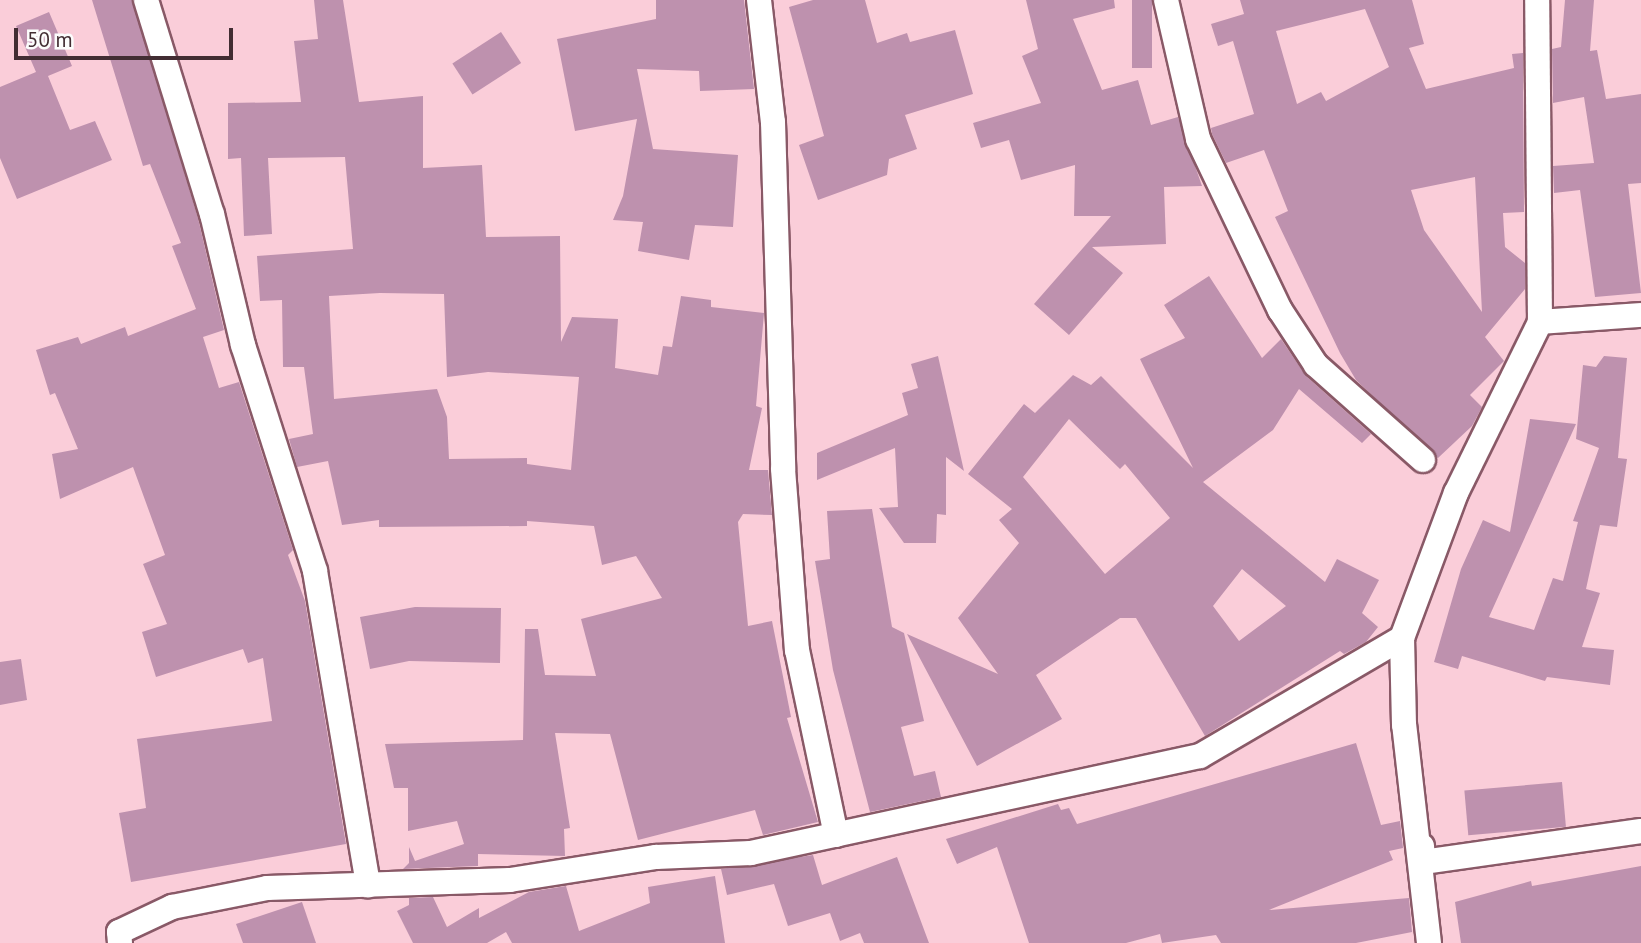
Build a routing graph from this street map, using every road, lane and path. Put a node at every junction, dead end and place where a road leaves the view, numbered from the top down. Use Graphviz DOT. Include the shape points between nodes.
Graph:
graph roads {
  1 [pos="146,0"];
  2 [pos="760,0"];
  3 [pos="1166,0"];
  4 [pos="1537,0"];
  5 [pos="1641,315"];
  6 [pos="1541,322"];
  7 [pos="1423,460"];
  8 [pos="1405,631"];
  9 [pos="1641,831"];
  10 [pos="836,835"];
  11 [pos="1423,862"];
  12 [pos="368,886"];
  13 [pos="115,939"];
  14 [pos="1429,943"];
  1 -- 12 [label="street" via="212,214 243,345 314,571"];
  2 -- 10 [label="street" via="774,122 783,469 797,650"];
  3 -- 7 [label="street" via="1198,139 1280,310 1316,365"];
  4 -- 6 [label="street"];
  5 -- 6 [label="street"];
  6 -- 8 [label="street" via="1488,428"];
  8 -- 10 [label="street" via="1200,756"];
  8 -- 11 [label="street"];
  9 -- 11 [label="street"];
  10 -- 12 [label="street" via="751,853 656,857 510,880"];
  11 -- 14 [label="street"];
  12 -- 13 [label="street" via="267,888 172,907"];
}
